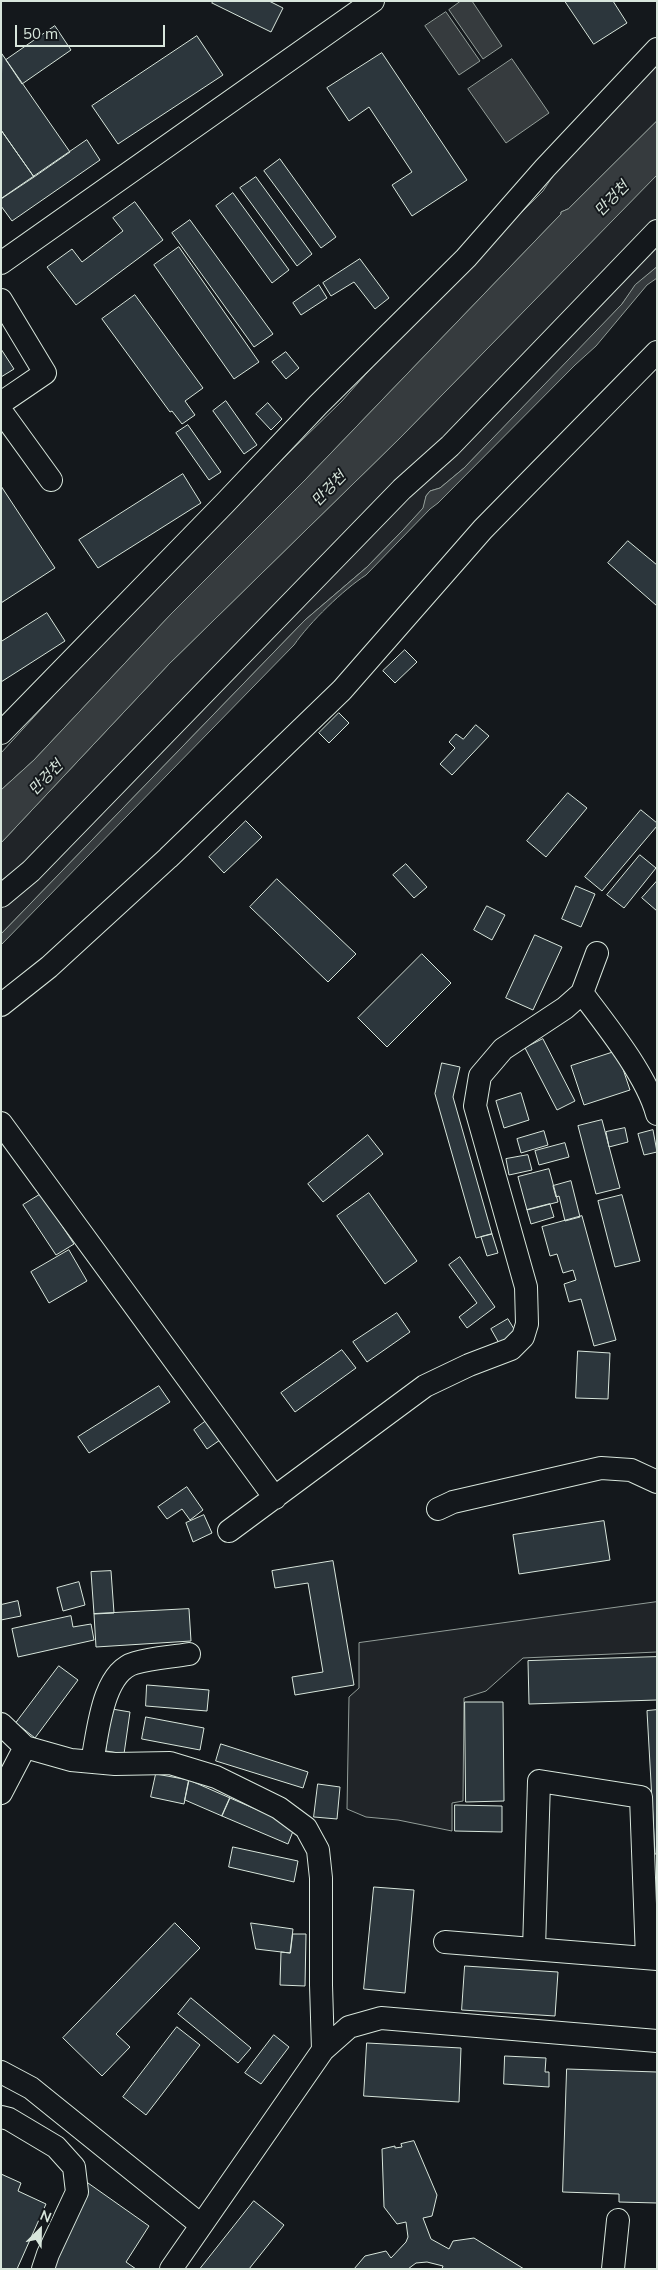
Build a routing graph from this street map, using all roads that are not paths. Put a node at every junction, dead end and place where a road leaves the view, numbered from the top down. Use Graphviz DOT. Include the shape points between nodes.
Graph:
graph roads {
  1 [pos="373,1"];
  2 [pos="657,50"];
  3 [pos="657,230"];
  4 [pos="1,263"];
  5 [pos="1,300"];
  6 [pos="657,352"];
  7 [pos="1,404"];
  8 [pos="1,410"];
  9 [pos="51,480"];
  10 [pos="1,733"];
  11 [pos="1,896"];
  12 [pos="597,953"];
  13 [pos="582,993"];
  14 [pos="1,1005"];
  15 [pos="657,1114"];
  16 [pos="1,1123"];
  17 [pos="657,1482"];
  18 [pos="275,1498"];
  19 [pos="438,1509"];
  20 [pos="229,1531"];
  21 [pos="189,1654"];
  22 [pos="1,1724"];
  23 [pos="25,1747"];
  24 [pos="92,1762"];
  25 [pos="1,1793"];
  26 [pos="445,1942"];
  27 [pos="534,1949"];
  28 [pos="652,1959"];
  29 [pos="657,2041"];
  30 [pos="323,2050"];
  31 [pos="1,2072"];
  32 [pos="1,2117"];
  33 [pos="618,2220"];
  34 [pos="201,2225"];
  35 [pos="44,2269"];
  36 [pos="171,2269"];
  37 [pos="613,2269"];
  1 -- 4 [label="street"];
  2 -- 10 [label="street" via="545,168 466,258 318,405"];
  3 -- 11 [label="street" via="450,446 402,489 31,870"];
  5 -- 7 [label="street" via="44,373"];
  6 -- 14 [label="street" via="483,530 342,690 168,858 49,967"];
  8 -- 9 [label="street"];
  12 -- 13 [label="street"];
  13 -- 15 [label="street" via="614,1035 653,1098"];
  13 -- 18 [label="street" via="503,1049 480,1076 475,1106 526,1287 527,1324 523,1337 511,1349 424,1386"];
  16 -- 18 [label="street"];
  17 -- 19 [label="street" via="631,1470 602,1468 453,1502"];
  18 -- 20 [label="street"];
  21 -- 24 [label="street" via="134,1663 118,1674 106,1694"];
  22 -- 23 [label="street"];
  23 -- 24 [label="street" via="71,1760"];
  23 -- 25 [label="street"];
  24 -- 30 [label="street" via="170,1763 216,1777 279,1808 306,1828 318,1850 321,1878"];
  26 -- 27 [label="street"];
  27 -- 28 [label="street"];
  27 -- 28 [label="street" via="539,1781 641,1797"];
  29 -- 30 [label="street" via="381,2018 349,2026"];
  30 -- 34 [label="street"];
  31 -- 34 [label="street" via="31,2088"];
  32 -- 35 [label="street" via="9,2118 56,2147 74,2167 77,2192"];
  33 -- 37 [label="street"];
  34 -- 36 [label="street"];
}
